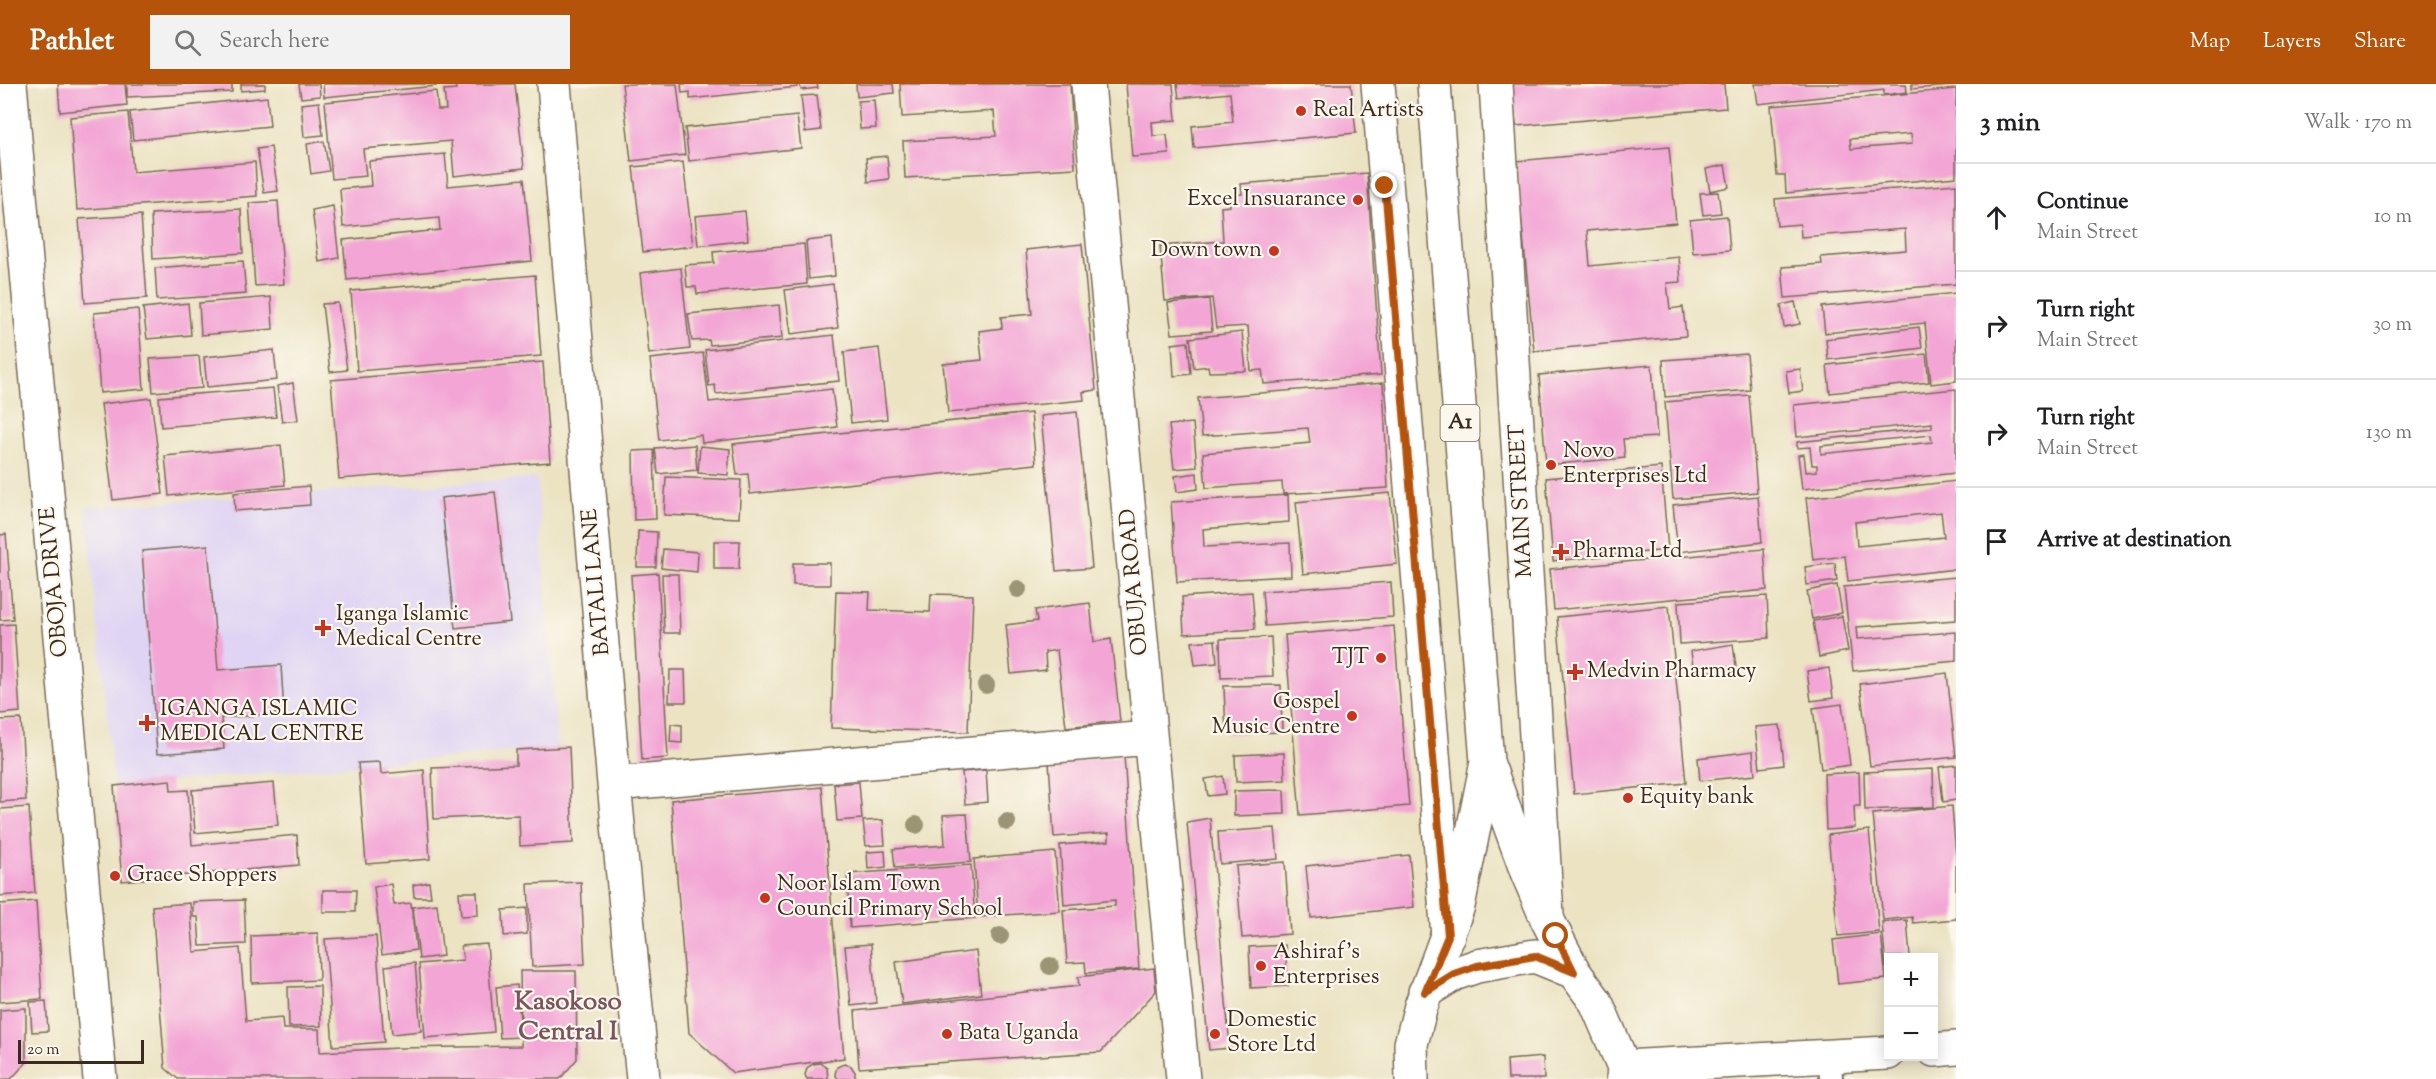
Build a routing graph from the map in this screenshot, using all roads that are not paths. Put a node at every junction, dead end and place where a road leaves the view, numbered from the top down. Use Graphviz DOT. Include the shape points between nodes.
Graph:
graph roads {
  1 [pos="10,84"];
  2 [pos="554,84"];
  3 [pos="1088,84"];
  4 [pos="1378,84"];
  5 [pos="1434,84"];
  6 [pos="1496,84"];
  7 [pos="1149,738"];
  8 [pos="1487,762"];
  9 [pos="614,784"];
  10 [pos="1547,919"];
  11 [pos="1448,936"];
  12 [pos="1574,972"];
  13 [pos="1425,992"];
  14 [pos="1956,1048"];
  15 [pos="1938,1050"];
  16 [pos="1884,1054"];
  17 [pos="1831,1068"];
  18 [pos="1623,1073"];
  19 [pos="100,1079"];
  20 [pos="643,1079"];
  21 [pos="1183,1079"];
  22 [pos="1412,1079"];
  1 -- 19 [label="street, OBOJA DRIVE"];
  2 -- 9 [label="street, BATALI LANE"];
  3 -- 7 [label="street, OBUJA ROAD"];
  4 -- 11 [label="street, MAIN STREET"];
  5 -- 8 [label="street, MAIN STREET / A1"];
  6 -- 10 [label="street, MAIN STREET"];
  7 -- 9 [label="street"];
  7 -- 21 [label="street, OBUJA ROAD"];
  8 -- 10 [label="street, MAIN STREET / A1"];
  8 -- 11 [label="street, MAIN STREET / A1" via="1458,906"];
  9 -- 20 [label="street, BATALI LANE"];
  10 -- 12 [label="street, MAIN STREET / A1"];
  11 -- 13 [label="street, MAIN STREET / A1"];
  12 -- 13 [label="street" via="1535,956 1477,966 1454,974"];
  12 -- 18 [label="street, MAIN STREET / A1" via="1596,1002"];
  13 -- 22 [label="street, MAIN STREET / A1" via="1411,1044"];
  14 -- 15 [label="street"];
  16 -- 17 [label="street"];
  17 -- 18 [label="street"];
}
